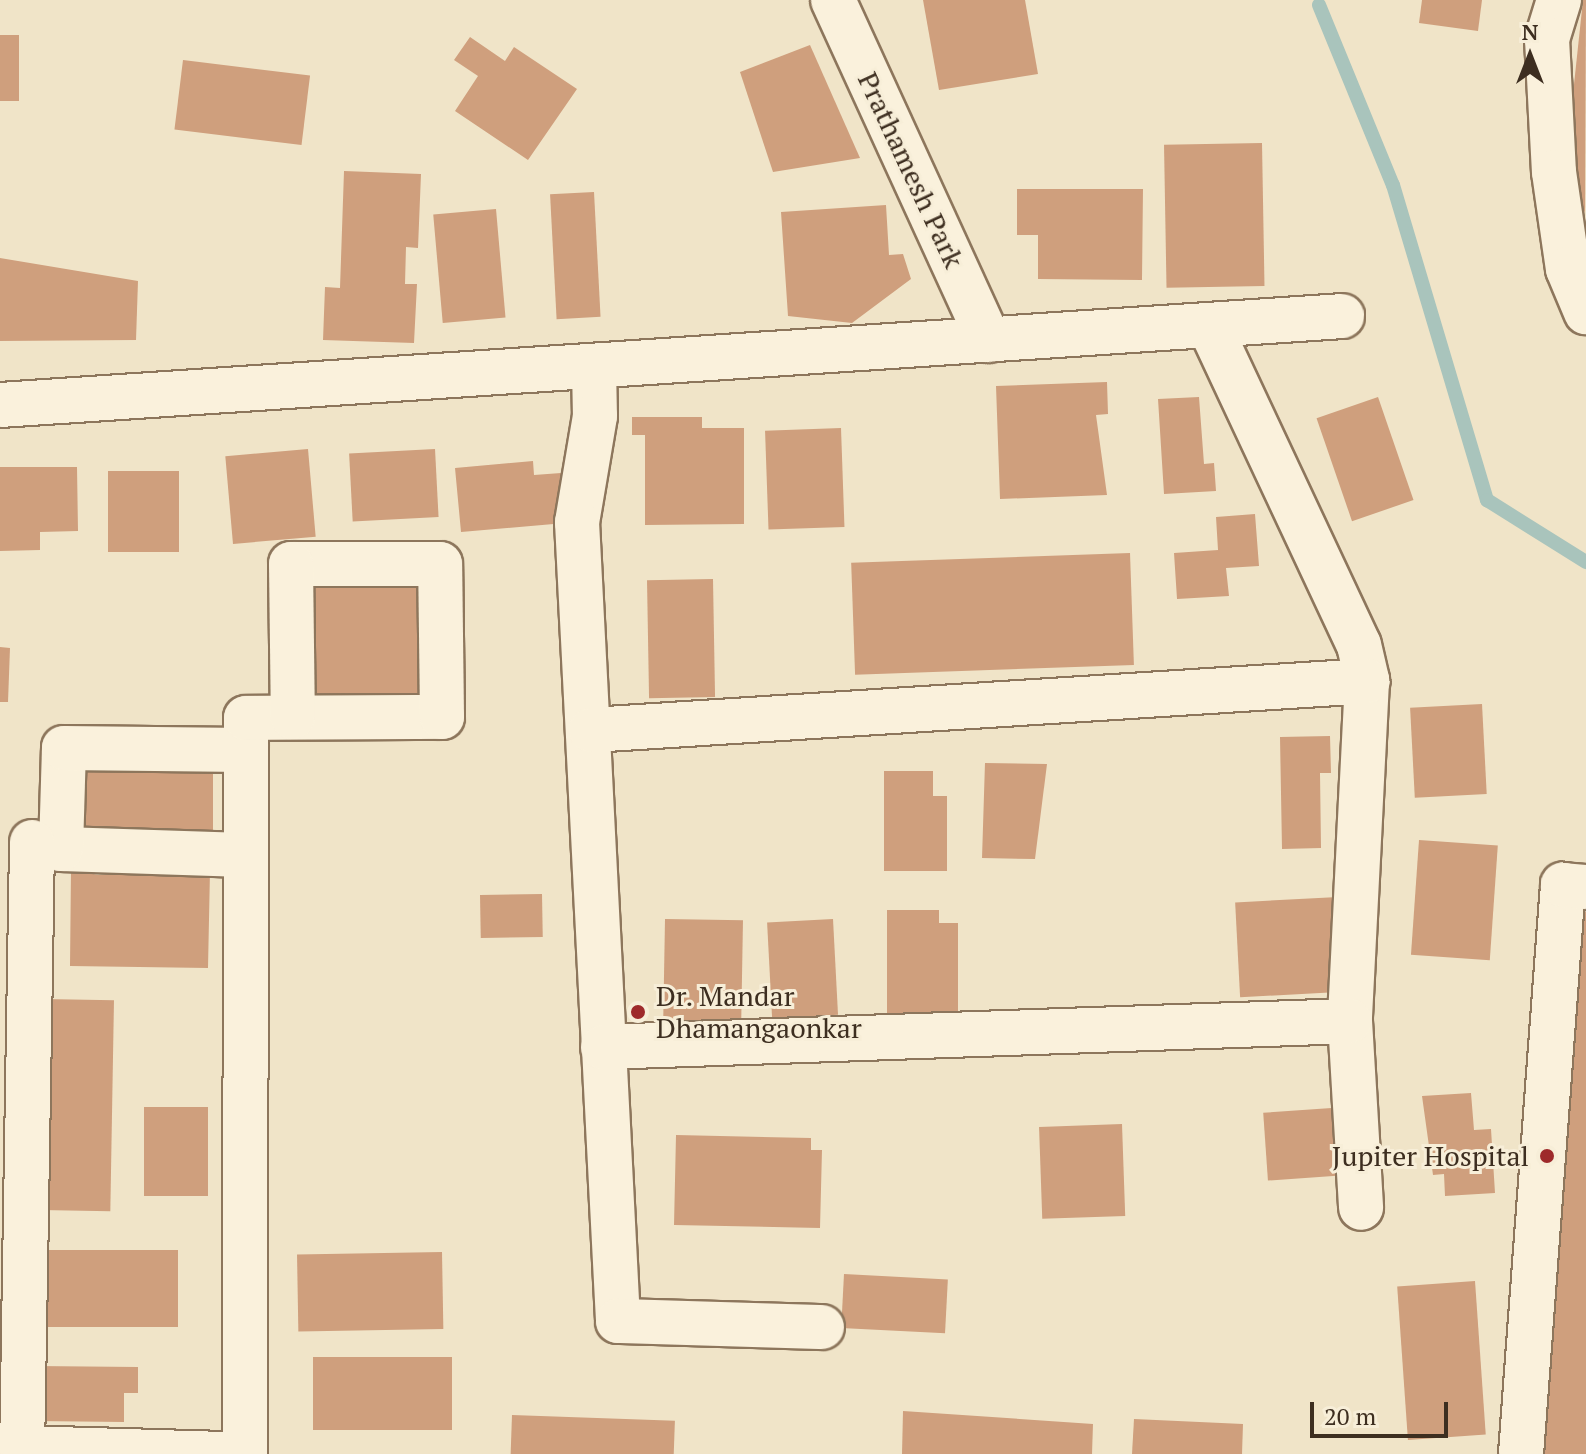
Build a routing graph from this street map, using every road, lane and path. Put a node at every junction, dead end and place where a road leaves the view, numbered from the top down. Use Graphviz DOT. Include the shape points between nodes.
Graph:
graph roads {
  1 [pos="833,0"];
  2 [pos="1559,0"];
  3 [pos="1586,312"];
  4 [pos="1342,316"];
  5 [pos="1209,325"];
  6 [pos="989,340"];
  7 [pos="594,366"];
  8 [pos="0,405"];
  9 [pos="1367,681"];
  10 [pos="293,717"];
  11 [pos="591,730"];
  12 [pos="246,750"];
  13 [pos="32,842"];
  14 [pos="245,855"];
  15 [pos="1586,887"];
  16 [pos="1350,1021"];
  17 [pos="603,1047"];
  18 [pos="1361,1208"];
  19 [pos="822,1327"];
  20 [pos="22,1451"];
  21 [pos="224,1454"];
  22 [pos="245,1454"];
  23 [pos="1521,1454"];
  1 -- 6 [label="street, Prathamesh Park"];
  2 -- 3 [label="street" via="1547,39 1554,172 1568,269"];
  4 -- 5 [label="street"];
  5 -- 6 [label="street"];
  5 -- 9 [label="street" via="1359,645"];
  6 -- 7 [label="street"];
  7 -- 8 [label="street"];
  7 -- 11 [label="street" via="595,416 577,522"];
  9 -- 11 [label="street"];
  9 -- 16 [label="street"];
  10 -- 10 [label="street" via="442,717 440,564 291,564"];
  10 -- 12 [label="street" via="246,718"];
  11 -- 17 [label="street"];
  12 -- 14 [label="street"];
  12 -- 14 [label="street" via="64,748 61,849"];
  13 -- 20 [label="street"];
  14 -- 22 [label="street"];
  15 -- 23 [label="street" via="1563,885"];
  16 -- 17 [label="street"];
  16 -- 18 [label="street"];
  17 -- 19 [label="street" via="618,1321"];
  20 -- 21 [label="street"];
}
